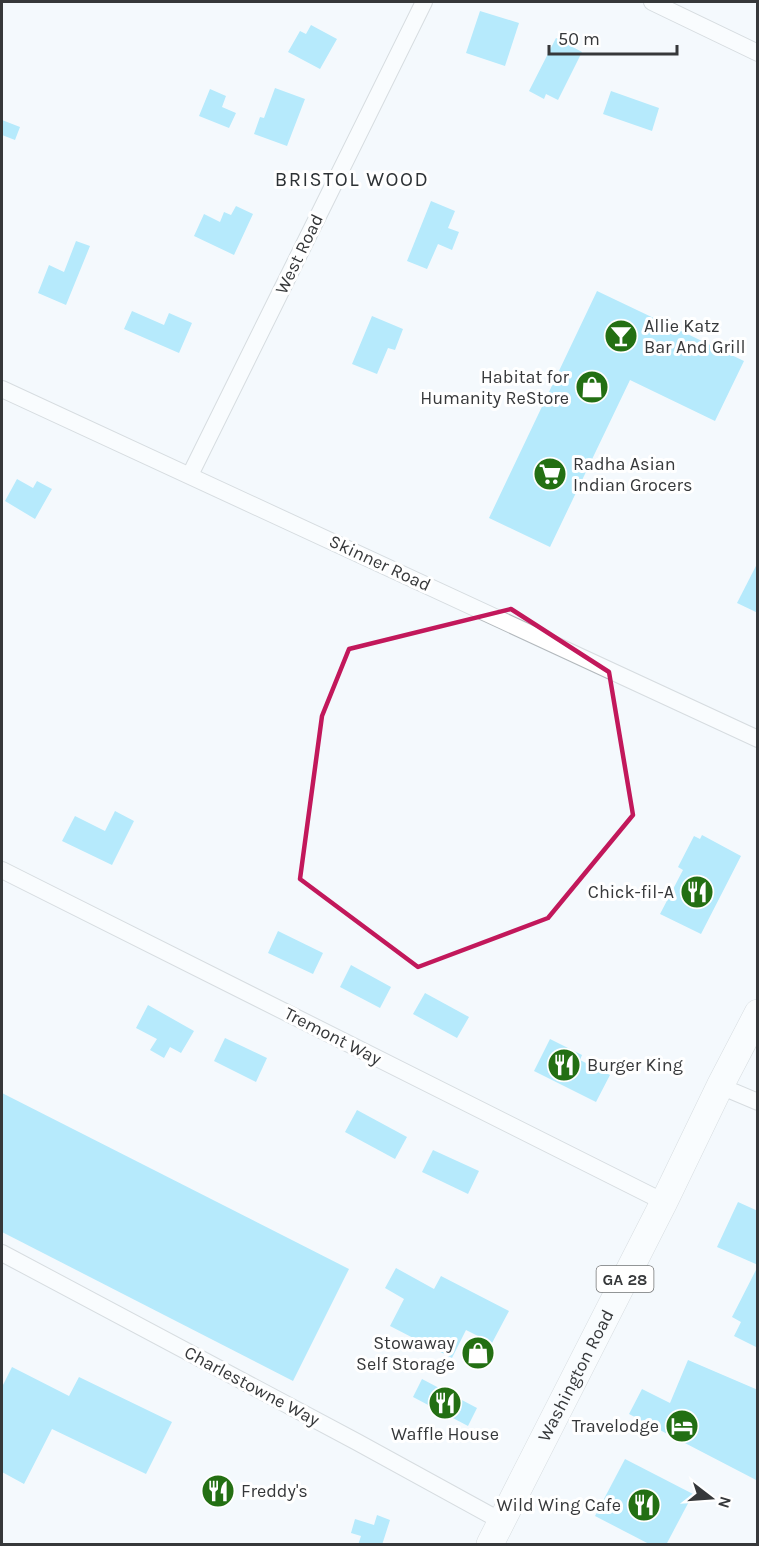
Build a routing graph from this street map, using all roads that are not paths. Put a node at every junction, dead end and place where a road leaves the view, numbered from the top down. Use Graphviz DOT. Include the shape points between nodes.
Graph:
graph roads {
  1 [pos="424,2"];
  2 [pos="652,2"];
  3 [pos="758,53"];
  4 [pos="2,389"];
  5 [pos="190,475"];
  6 [pos="758,739"];
  7 [pos="2,870"];
  8 [pos="758,1013"];
  9 [pos="720,1086"];
  10 [pos="758,1102"];
  11 [pos="664,1202"];
  12 [pos="2,1253"];
  13 [pos="495,1533"];
  1 -- 5 [label="street, West Road"];
  2 -- 3 [label="street"];
  4 -- 5 [label="street, Skinner Road"];
  5 -- 6 [label="street, Skinner Road"];
  7 -- 11 [label="street, Tremont Way"];
  8 -- 9 [label="main road, Washington Road / GA 28"];
  9 -- 10 [label="street"];
  9 -- 11 [label="main road, Washington Road / GA 28"];
  11 -- 13 [label="main road, Washington Road / GA 28"];
  12 -- 13 [label="street, Charlestowne Way"];
}
